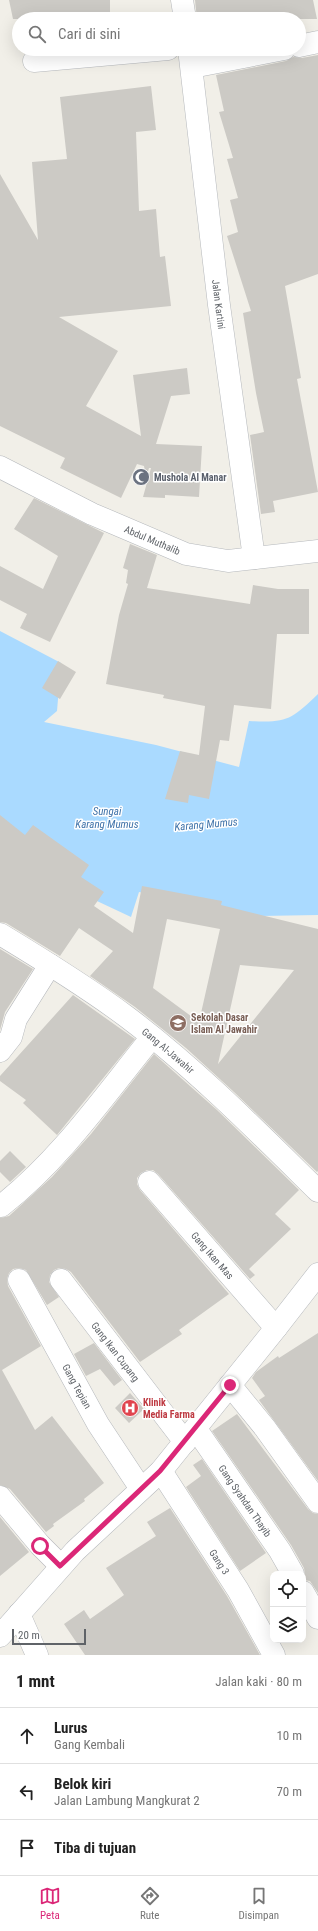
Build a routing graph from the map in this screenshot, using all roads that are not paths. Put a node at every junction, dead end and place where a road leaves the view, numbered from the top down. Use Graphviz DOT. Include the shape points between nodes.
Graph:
graph roads {
  1 [pos="182,0"];
  2 [pos="184,12"];
  3 [pos="318,42"];
  4 [pos="306,45"];
  5 [pos="90,56"];
  6 [pos="211,56"];
  7 [pos="190,58"];
  8 [pos="34,61"];
  9 [pos="0,467"];
  10 [pos="318,551"];
  11 [pos="254,558"];
  12 [pos="0,934"];
  13 [pos="50,966"];
  14 [pos="152,1037"];
  15 [pos="0,1051"];
  16 [pos="148,1182"];
  17 [pos="318,1191"];
  18 [pos="1,1206"];
  19 [pos="318,1274"];
  20 [pos="19,1280"];
  21 [pos="61,1280"];
  22 [pos="276,1328"];
  23 [pos="230,1385"];
  24 [pos="190,1435"];
  25 [pos="160,1471"];
  26 [pos="141,1489"];
  27 [pos="0,1497"];
  28 [pos="318,1502"];
  29 [pos="60,1566"];
  30 [pos="291,1571"];
  31 [pos="306,1597"];
  32 [pos="318,1618"];
  33 [pos="7,1623"];
  34 [pos="36,1655"];
  35 [pos="274,1655"];
  1 -- 2 [label="street"];
  3 -- 4 [label="street"];
  5 -- 8 [label="street"];
  6 -- 7 [label="street"];
  7 -- 11 [label="street, Jalan Kartini" via="219,305"];
  9 -- 11 [label="street, Abdul Muthalib" via="92,514 186,554 228,561"];
  10 -- 11 [label="street, Abdul Muthalib"];
  12 -- 13 [label="street, Gang Al-Jawahir"];
  13 -- 14 [label="street, Gang Al-Jawahir" via="127,1017"];
  13 -- 15 [label="street" via="16,1019 11,1037"];
  14 -- 17 [label="street, Gang Al-Jawahir" via="257,1130"];
  14 -- 18 [label="street" via="60,1148"];
  16 -- 22 [label="street, Gang Ikan Mas"];
  19 -- 22 [label="street"];
  20 -- 26 [label="street, Gang Tepian" via="98,1424"];
  21 -- 24 [label="street, Gang Ikan Cupang"];
  22 -- 23 [label="street"];
  23 -- 24 [label="street"];
  23 -- 28 [label="street" via="265,1428"];
  24 -- 25 [label="street"];
  24 -- 30 [label="street, Gang Syahdan Thayib" via="280,1551"];
  25 -- 26 [label="street"];
  25 -- 35 [label="street, Gang 3" via="238,1590"];
  26 -- 29 [label="street"];
  27 -- 29 [label="street"];
  29 -- 33 [label="street"];
  31 -- 32 [label="street"];
  33 -- 34 [label="street"];
}
